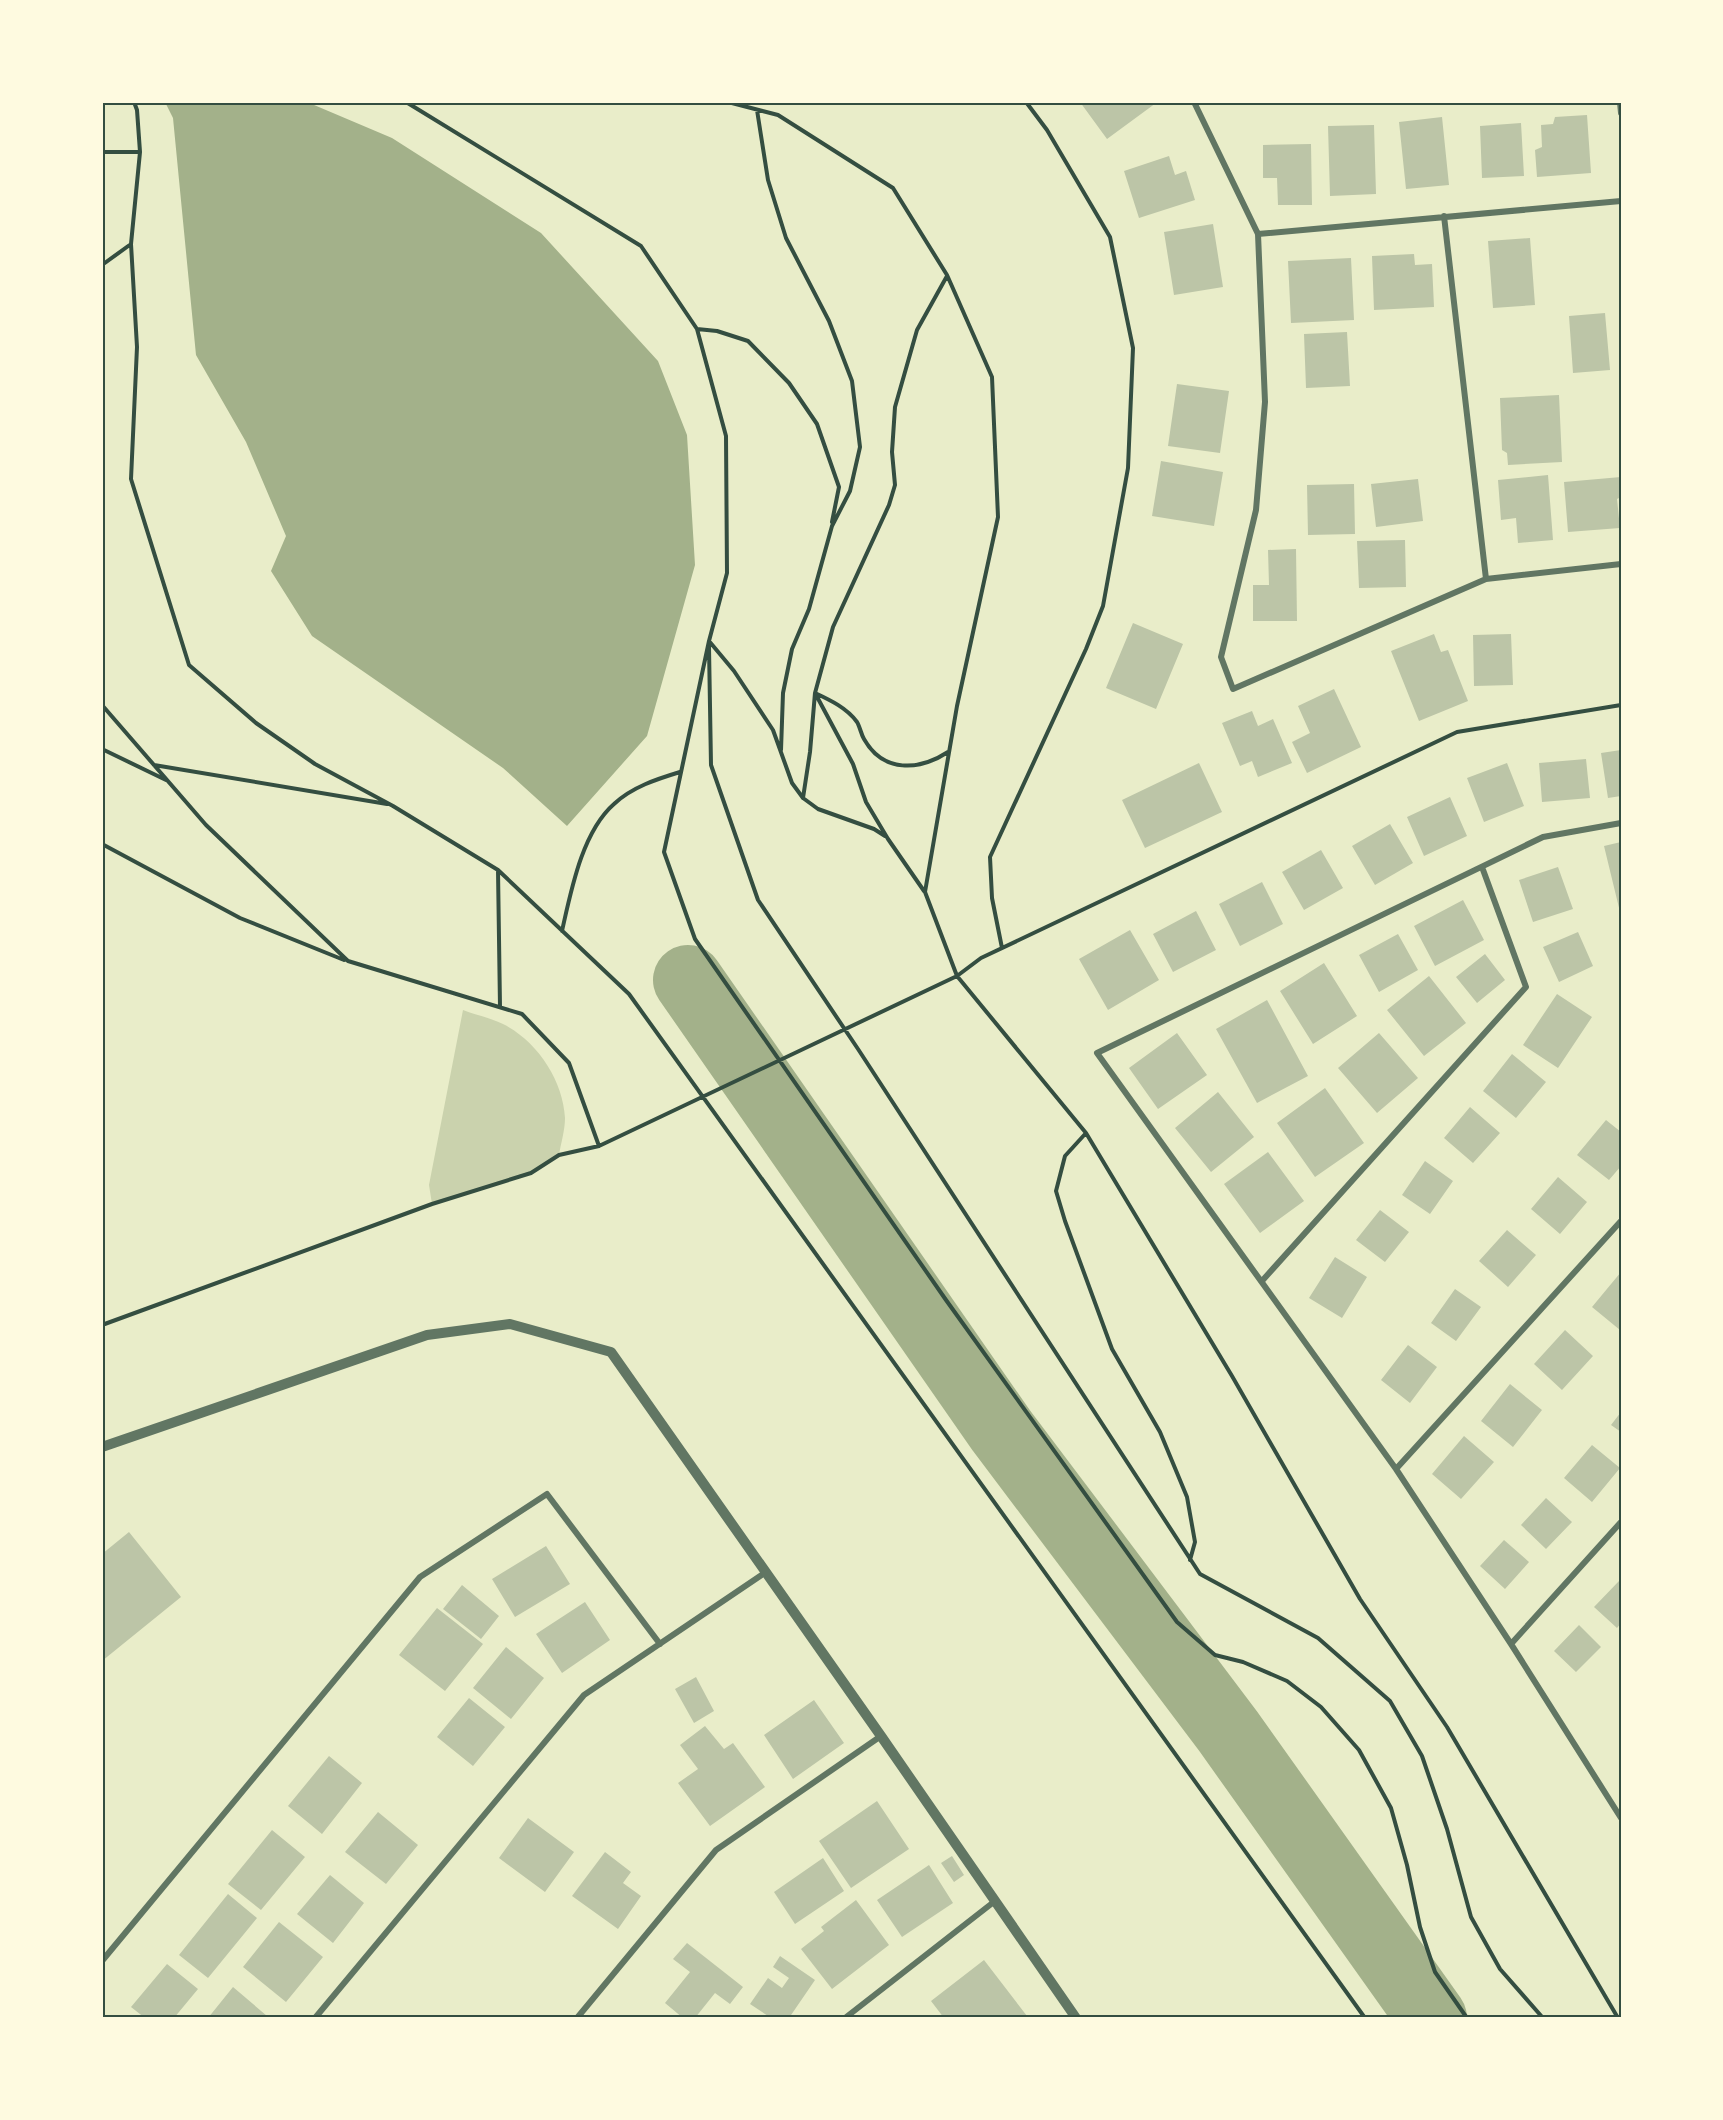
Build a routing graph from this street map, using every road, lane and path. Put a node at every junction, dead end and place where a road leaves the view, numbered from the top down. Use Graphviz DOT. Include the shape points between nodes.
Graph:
graph roads {
  1 [pos="134,102"];
  2 [pos="406,102"];
  3 [pos="1026,102"];
  4 [pos="1194,102"];
  5 [pos="1620,102"];
  6 [pos="757,110"];
  7 [pos="1621,113"];
  8 [pos="102,152"];
  9 [pos="140,152"];
  10 [pos="1621,201"];
  11 [pos="1444,216"];
  12 [pos="1258,234"];
  13 [pos="131,244"];
  14 [pos="102,265"];
  15 [pos="948,275"];
  16 [pos="697,329"];
  17 [pos="832,526"];
  18 [pos="1621,564"];
  19 [pos="1486,579"];
  20 [pos="709,641"];
  21 [pos="815,693"];
  22 [pos="102,705"];
  23 [pos="1621,705"];
  24 [pos="102,749"];
  25 [pos="781,750"];
  26 [pos="949,751"];
  27 [pos="154,764"];
  28 [pos="680,772"];
  29 [pos="168,782"];
  30 [pos="803,798"];
  31 [pos="393,806"];
  32 [pos="1621,822"];
  33 [pos="888,838"];
  34 [pos="102,844"];
  35 [pos="1482,867"];
  36 [pos="498,870"];
  37 [pos="925,892"];
  38 [pos="562,932"];
  39 [pos="1002,948"];
  40 [pos="348,962"];
  41 [pos="500,1007"];
  42 [pos="1086,1132"];
  43 [pos="599,1146"];
  44 [pos="1621,1221"];
  45 [pos="1262,1281"];
  46 [pos="102,1325"];
  47 [pos="102,1447"];
  48 [pos="1396,1469"];
  49 [pos="1621,1522"];
  50 [pos="1190,1560"];
  51 [pos="766,1572"];
  52 [pos="660,1644"];
  53 [pos="1511,1644"];
  54 [pos="881,1736"];
  55 [pos="1621,1818"];
  56 [pos="995,1901"];
  57 [pos="102,1961"];
  58 [pos="315,2018"];
  59 [pos="578,2018"];
  60 [pos="845,2018"];
  61 [pos="1076,2018"];
  62 [pos="1365,2018"];
  63 [pos="1467,2018"];
  64 [pos="1543,2018"];
  1 -- 9 [label="path"];
  2 -- 16 [label="path" via="641,246"];
  3 -- 39 [label="path" via="1047,130 1110,237 1133,348 1128,468 1103,606 990,857 992,897"];
  4 -- 12 [label="street"];
  5 -- 7 [label="street"];
  6 -- 17 [label="path" via="768,180 786,237 829,321 852,381 860,447 850,491"];
  8 -- 9 [label="path"];
  9 -- 13 [label="path"];
  10 -- 11 [label="street"];
  11 -- 12 [label="street"];
  11 -- 19 [label="street"];
  12 -- 19 [label="street" via="1265,402 1256,510 1221,657 1233,689"];
  13 -- 14 [label="path"];
  13 -- 31 [label="path" via="137,347 131,479 189,665 256,723 315,764"];
  15 -- 21 [label="path" via="917,330 895,407 895,485 889,506 833,627"];
  16 -- 17 [label="path" via="717,331 748,342 794,392 816,424 839,487"];
  16 -- 20 [label="path" via="726,436 727,573"];
  17 -- 25 [label="path" via="809,609 792,650 783,693"];
  18 -- 19 [label="street"];
  20 -- 25 [label="path" via="773,730"];
  20 -- 28 [label="path"];
  20 -- 50 [label="path" via="711,765 758,900"];
  21 -- 26 [label="path" via="850,715 874,752 892,764 917,766 933,762"];
  21 -- 30 [label="path"];
  21 -- 33 [label="path" via="853,764 866,802"];
  22 -- 27 [label="path"];
  23 -- 39 [label="path" via="1457,732"];
  24 -- 29 [label="path"];
  25 -- 30 [label="path" via="792,783"];
  27 -- 29 [label="path"];
  27 -- 31 [label="path"];
  28 -- 38 [label="path" via="650,781 614,803 603,816 585,848"];
  28 -- 63 [label="path" via="664,852 695,939 946,1300 1177,1622 1215,1655 1287,1681 1321,1707 1359,1750 1391,1808 1420,1928 1435,1972"];
  29 -- 40 [label="path" via="206,825"];
  30 -- 33 [label="path" via="818,809"];
  31 -- 36 [label="path"];
  32 -- 35 [label="street" via="1543,837"];
  33 -- 37 [label="path"];
  34 -- 40 [label="path" via="240,918"];
  35 -- 45 [label="street" via="1526,987"];
  35 -- 45 [label="street" via="1097,1053"];
  36 -- 38 [label="path"];
  36 -- 41 [label="path"];
  38 -- 62 [label="path" via="629,994"];
  39 -- 43 [label="path" via="957,976"];
  40 -- 41 [label="path"];
  41 -- 43 [label="path" via="522,1014 569,1063"];
  42 -- 50 [label="path" via="1065,1156 1056,1191 1113,1349 1160,1432 1187,1497 1195,1542"];
  43 -- 46 [label="path" via="559,1155 531,1173 432,1204"];
  44 -- 48 [label="street"];
  45 -- 48 [label="street"];
  47 -- 51 [label="street" via="427,1335 510,1324 611,1352"];
  48 -- 53 [label="street"];
  49 -- 53 [label="street"];
  50 -- 64 [label="path" via="1200,1574 1318,1638 1390,1701 1422,1756 1471,1917 1500,1969"];
  51 -- 52 [label="street"];
  51 -- 54 [label="street"];
  52 -- 57 [label="street" via="547,1494 420,1577"];
  52 -- 58 [label="street" via="584,1695"];
  53 -- 55 [label="street"];
  54 -- 56 [label="street"];
  54 -- 59 [label="street" via="716,1850"];
  56 -- 60 [label="street"];
  56 -- 61 [label="street"];
}
